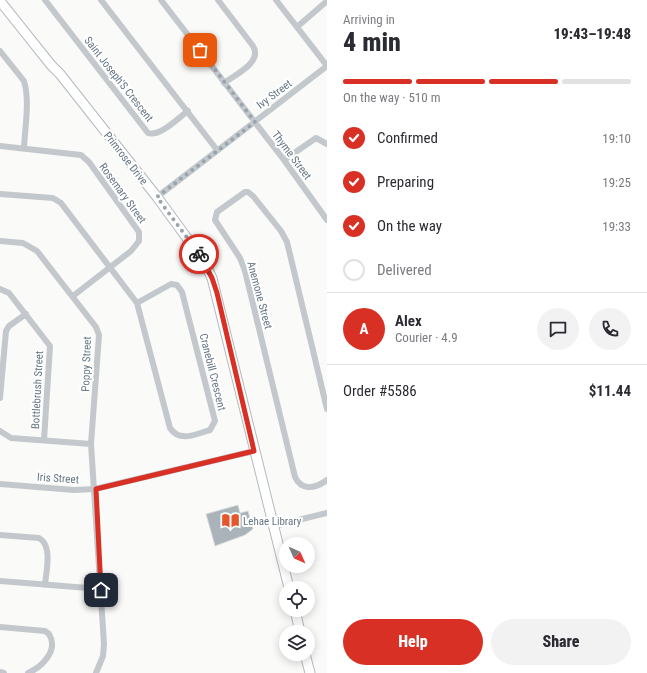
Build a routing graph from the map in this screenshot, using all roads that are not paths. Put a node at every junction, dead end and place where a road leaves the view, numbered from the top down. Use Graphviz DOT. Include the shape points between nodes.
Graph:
graph roads {
  1 [pos="7,0"];
  2 [pos="45,0"];
  3 [pos="102,0"];
  4 [pos="161,0"];
  5 [pos="218,0"];
  6 [pos="276,0"];
  7 [pos="0,1"];
  8 [pos="327,2"];
  9 [pos="297,27"];
  10 [pos="0,51"];
  11 [pos="327,66"];
  12 [pos="60,74"];
  13 [pos="224,83"];
  14 [pos="188,111"];
  15 [pos="255,122"];
  16 [pos="327,144"];
  17 [pos="0,146"];
  18 [pos="24,148"];
  19 [pos="217,150"];
  20 [pos="284,160"];
  21 [pos="0,194"];
  22 [pos="157,197"];
  23 [pos="327,220"];
  24 [pos="0,241"];
  25 [pos="110,267"];
  26 [pos="0,289"];
  27 [pos="73,296"];
  28 [pos="137,303"];
  29 [pos="26,314"];
  30 [pos="0,398"];
  31 [pos="327,409"];
  32 [pos="0,431"];
  33 [pos="44,440"];
  34 [pos="91,444"];
  35 [pos="254,451"];
  36 [pos="327,480"];
  37 [pos="0,484"];
  38 [pos="96,489"];
  39 [pos="327,513"];
  40 [pos="274,526"];
  41 [pos="0,534"];
  42 [pos="0,581"];
  43 [pos="287,581"];
  44 [pos="45,585"];
  45 [pos="101,590"];
  46 [pos="0,627"];
  47 [pos="307,661"];
  48 [pos="0,672"];
  49 [pos="4,673"];
  50 [pos="28,673"];
  51 [pos="96,673"];
  52 [pos="310,673"];
  1 -- 12 [label="street, Primrose Drive" via="54,62"];
  2 -- 14 [label="street, Saint Joseph'S Crescent" via="148,133 159,132"];
  3 -- 14 [label="street"];
  4 -- 13 [label="street, Thyme Street"];
  5 -- 13 [label="street" via="256,52 253,62"];
  6 -- 9 [label="street"];
  7 -- 12 [label="street, Primrose Drive"];
  8 -- 9 [label="street"];
  9 -- 11 [label="street"];
  10 -- 18 [label="street" via="26,86"];
  11 -- 15 [label="street, Ivy Street"];
  12 -- 22 [label="street, Primrose Drive"];
  13 -- 15 [label="street, Thyme Street"];
  14 -- 19 [label="street"];
  15 -- 19 [label="street, Ivy Street"];
  15 -- 20 [label="street, Thyme Street"];
  16 -- 20 [label="street" via="316,138"];
  17 -- 18 [label="street, Rosemary Street"];
  18 -- 25 [label="street, Rosemary Street" via="81,155 89,162 139,232 137,245"];
  19 -- 22 [label="street, Ivy Street"];
  20 -- 23 [label="street, Thyme Street"];
  21 -- 25 [label="street, Cranebill Crescent" via="58,200"];
  22 -- 35 [label="street, Primrose Drive" via="203,260 212,278"];
  24 -- 27 [label="street, Poppy Street" via="23,242 33,247"];
  25 -- 27 [label="street, Rosemary Street"];
  25 -- 28 [label="street, Cranebill Crescent"];
  26 -- 29 [label="street, Bottlebrush Street" via="9,293"];
  27 -- 34 [label="street, Poppy Street" via="99,335"];
  28 -- 28 [label="street, Cranebill Crescent" via="170,428 180,437 210,430 216,421 182,292 171,284"];
  29 -- 30 [label="street" via="6,331"];
  29 -- 33 [label="street, Bottlebrush Street" via="50,346"];
  31 -- 36 [label="street, Anemone Street" via="285,237 253,196 245,192 217,212 215,220 240,258 245,271 295,477 305,487 316,487"];
  32 -- 33 [label="street" via="11,438"];
  33 -- 34 [label="street"];
  34 -- 38 [label="street, Poppy Street"];
  35 -- 38 [label="street, Iris Street"];
  35 -- 40 [label="street, Primrose Drive"];
  37 -- 38 [label="street, Iris Street" via="74,490"];
  38 -- 45 [label="street, Poppy Street"];
  39 -- 40 [label="street"];
  40 -- 43 [label="street, Primrose Drive"];
  41 -- 44 [label="street" via="39,538 44,541 47,550"];
  42 -- 44 [label="street"];
  44 -- 45 [label="street"];
  45 -- 51 [label="street, Poppy Street" via="104,644 103,656"];
  46 -- 50 [label="street" via="45,631 49,634 52,641 48,656 42,664"];
  47 -- 52 [label="street"];
  48 -- 49 [label="street"];
}
